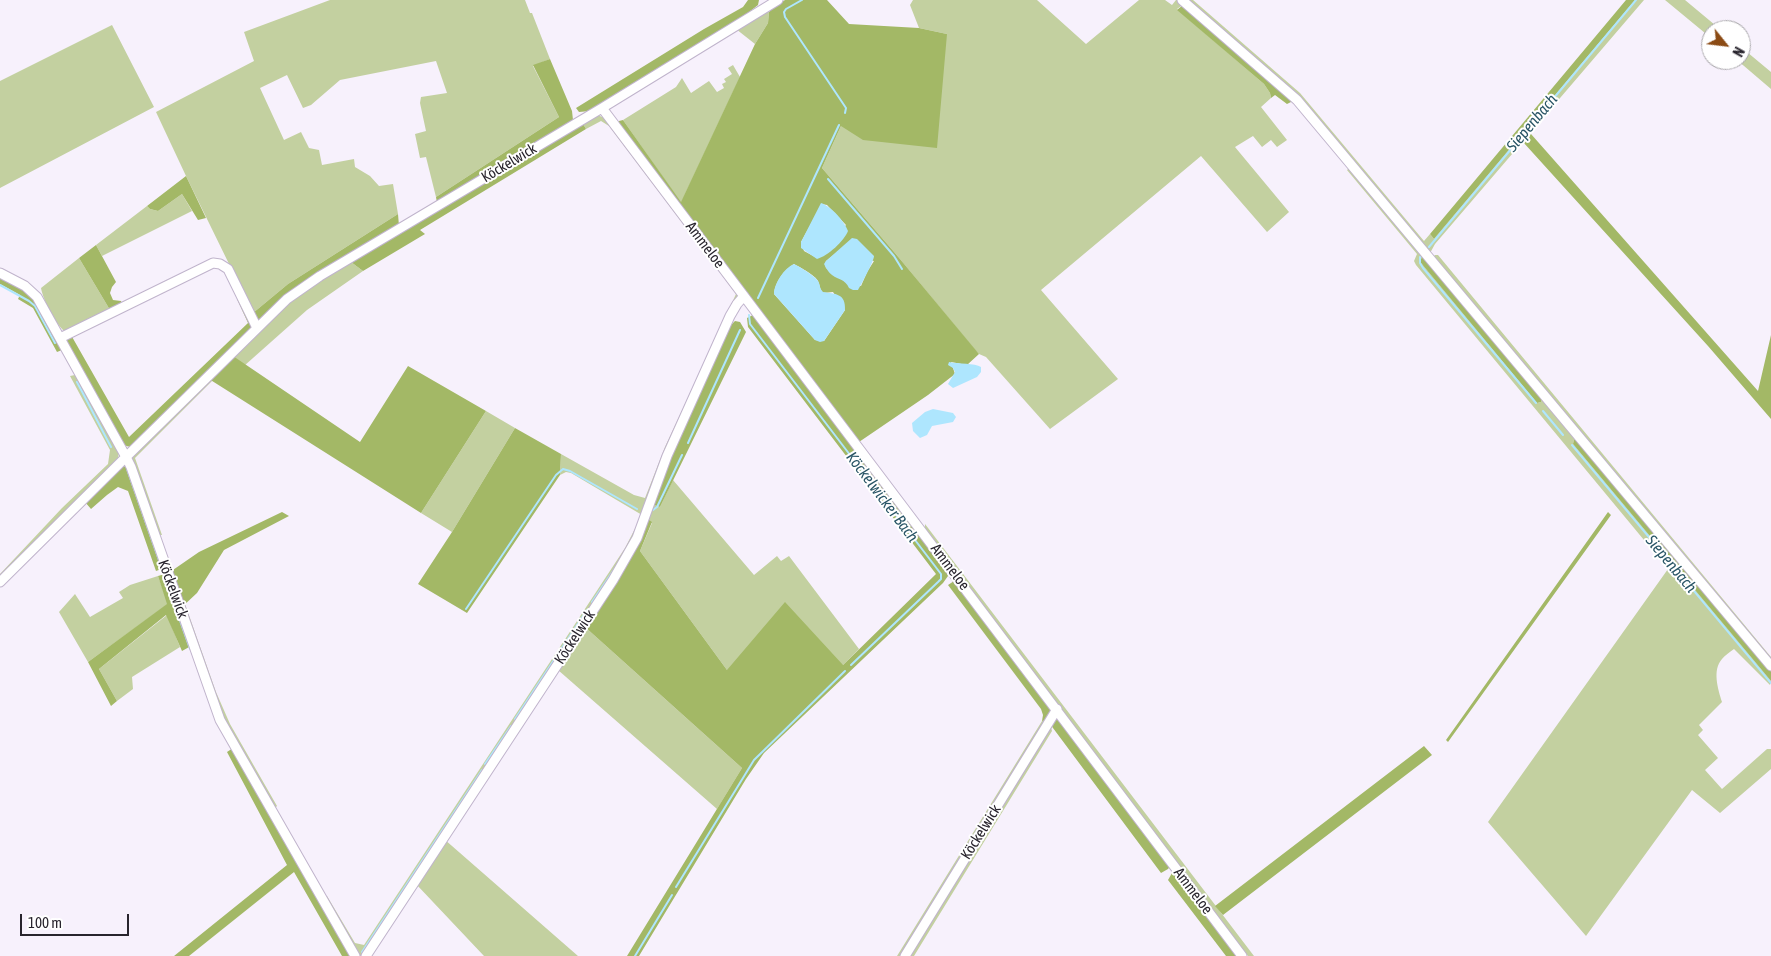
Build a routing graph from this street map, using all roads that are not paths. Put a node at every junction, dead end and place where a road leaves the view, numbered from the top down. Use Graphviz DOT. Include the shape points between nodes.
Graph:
graph roads {
  1 [pos="778,0"];
  2 [pos="1182,0"];
  3 [pos="766,3"];
  4 [pos="602,108"];
  5 [pos="0,273"];
  6 [pos="744,296"];
  7 [pos="257,328"];
  8 [pos="60,338"];
  9 [pos="126,457"];
  10 [pos="0,582"];
  11 [pos="1771,666"];
  12 [pos="1057,709"];
  13 [pos="355,956"];
  14 [pos="366,956"];
  15 [pos="905,956"];
  16 [pos="1242,956"];
  1 -- 3 [label="street, Köckelwick"];
  2 -- 11 [label="street" via="1297,100"];
  3 -- 4 [label="street, Köckelwick"];
  4 -- 6 [label="street, Ammeloe"];
  4 -- 7 [label="street, Köckelwick" via="320,276 287,299"];
  5 -- 8 [label="street, Köckelwick" via="34,293"];
  6 -- 12 [label="street, Ammeloe"];
  6 -- 14 [label="street, Köckelwick" via="730,316 667,456 637,538 613,580"];
  7 -- 8 [label="street" via="228,269 213,263"];
  7 -- 9 [label="street, Köckelwick"];
  8 -- 9 [label="street, Köckelwick"];
  9 -- 10 [label="street, Köckelwick"];
  9 -- 13 [label="street, Köckelwick" via="220,720"];
  12 -- 15 [label="street, Köckelwick"];
  12 -- 16 [label="street, Ammeloe"];
}
